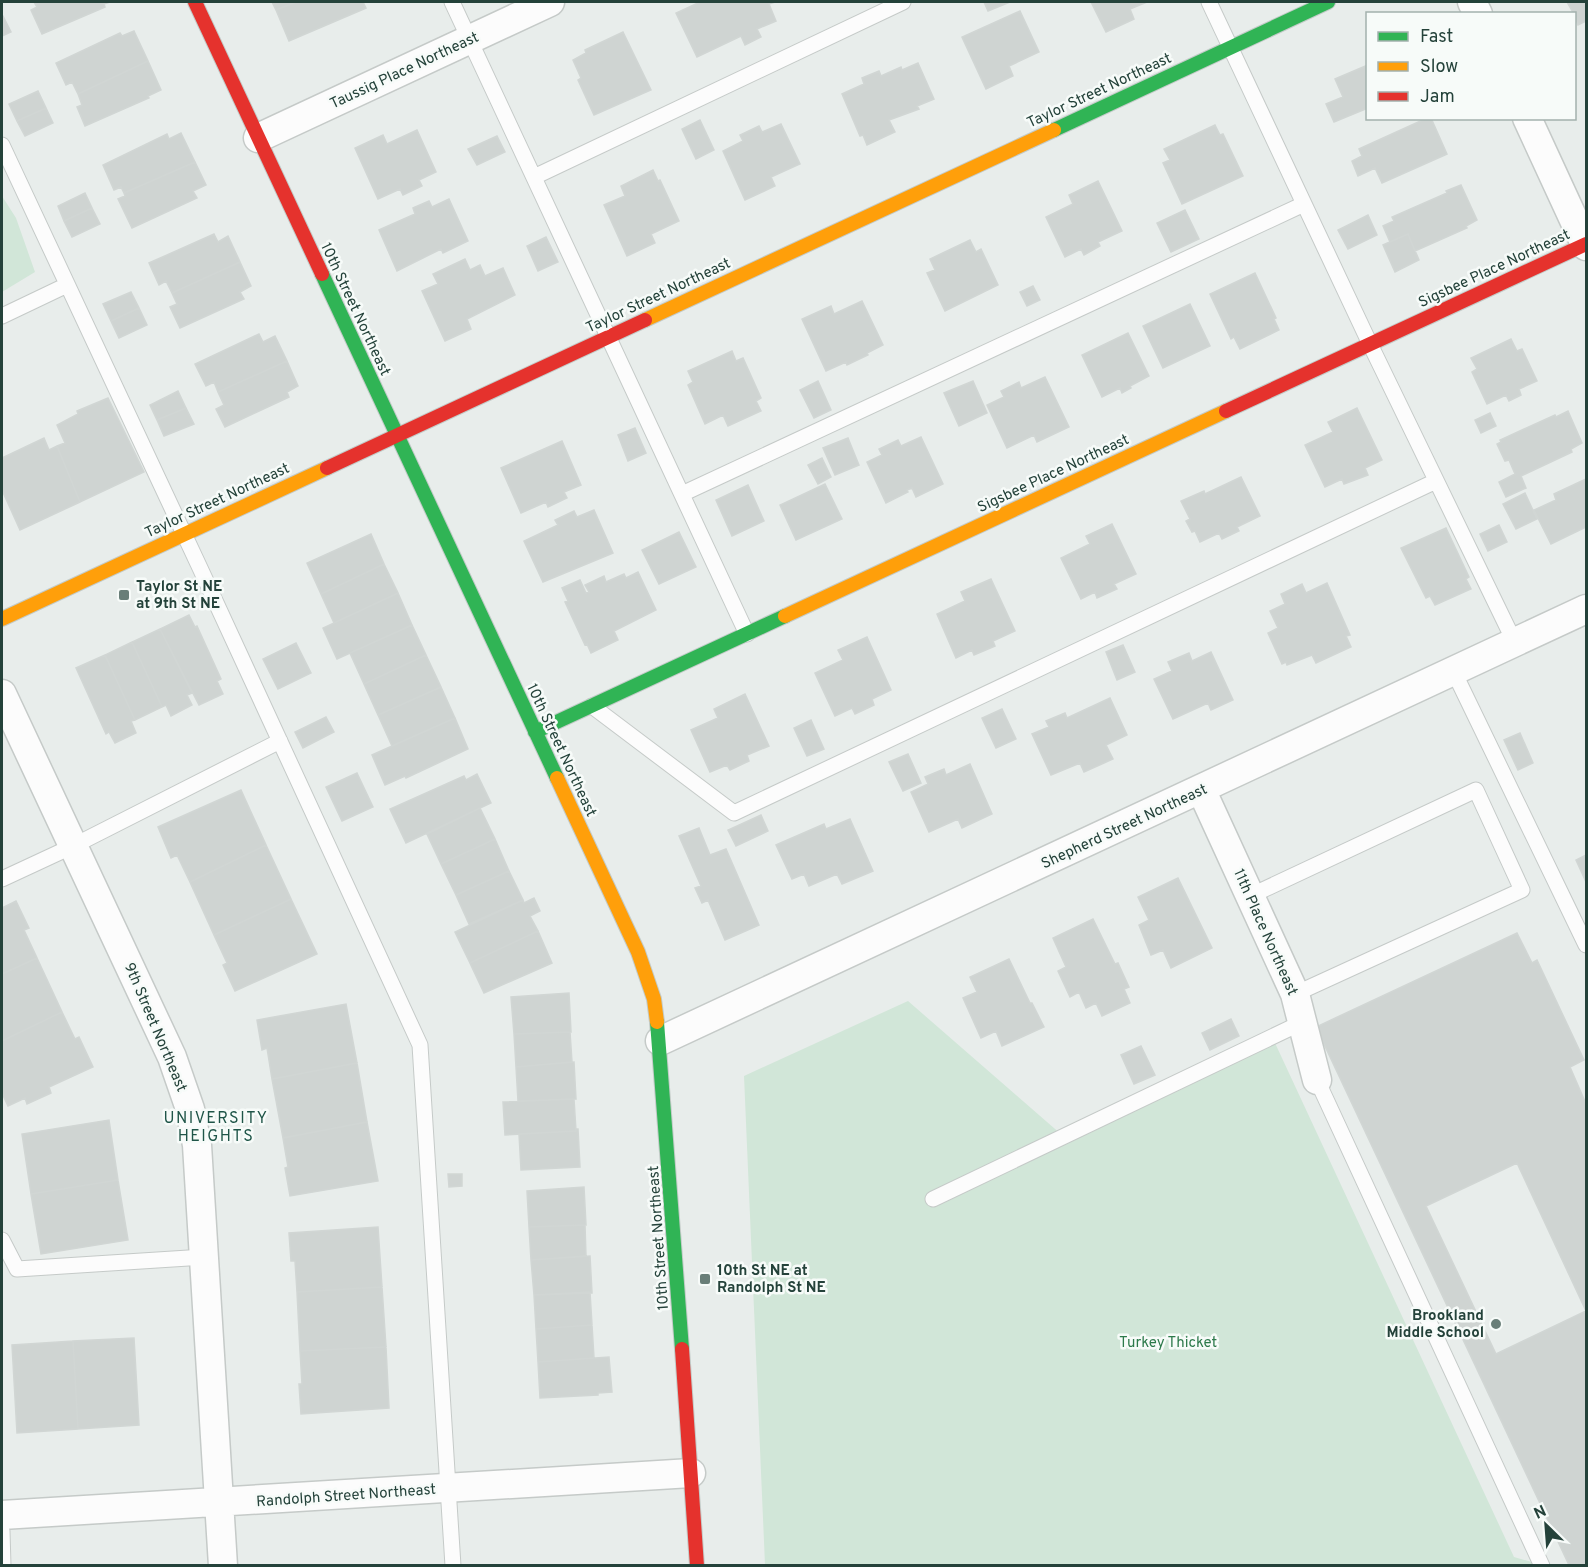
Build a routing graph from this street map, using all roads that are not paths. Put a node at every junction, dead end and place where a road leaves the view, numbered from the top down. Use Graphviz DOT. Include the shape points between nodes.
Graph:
graph roads {
  1 [pos="195,2"];
  2 [pos="452,2"];
  3 [pos="550,2"];
  4 [pos="903,2"];
  5 [pos="1209,2"];
  6 [pos="1328,2"];
  7 [pos="470,39"];
  8 [pos="1231,47"];
  9 [pos="1528,120"];
  10 [pos="258,138"];
  11 [pos="2,146"];
  12 [pos="534,177"];
  13 [pos="1304,204"];
  14 [pos="1586,244"];
  15 [pos="67,285"];
  16 [pos="2,316"];
  17 [pos="608,336"];
  18 [pos="1370,344"];
  19 [pos="397,434"];
  20 [pos="1436,481"];
  21 [pos="682,494"];
  22 [pos="184,533"];
  23 [pos="1587,609"];
  24 [pos="2,619"];
  25 [pos="747,634"];
  26 [pos="1515,642"];
  27 [pos="1454,672"];
  28 [pos="2,694"];
  29 [pos="592,706"];
  30 [pos="535,732"];
  31 [pos="280,741"];
  32 [pos="1201,789"];
  33 [pos="73,846"];
  34 [pos="2,879"];
  35 [pos="1250,896"];
  36 [pos="1587,945"];
  37 [pos="1295,994"];
  38 [pos="1302,1022"];
  39 [pos="660,1041"];
  40 [pos="1317,1080"];
  41 [pos="933,1199"];
  42 [pos="2,1239"];
  43 [pos="204,1257"];
  44 [pos="691,1473"];
  45 [pos="447,1488"];
  46 [pos="219,1503"];
  47 [pos="2,1515"];
  48 [pos="2,1531"];
  49 [pos="3,1566"];
  50 [pos="223,1566"];
  51 [pos="453,1566"];
  52 [pos="697,1566"];
  53 [pos="1542,1566"];
  1 -- 10 [label="street, 10th Street Northeast"];
  2 -- 7 [label="lane"];
  3 -- 7 [label="street, Taussig Place Northeast"];
  4 -- 12 [label="lane"];
  5 -- 8 [label="lane"];
  6 -- 8 [label="street, Taylor Street Northeast"];
  7 -- 10 [label="street, Taussig Place Northeast"];
  7 -- 12 [label="lane"];
  8 -- 13 [label="lane"];
  8 -- 17 [label="street, Taylor Street Northeast"];
  9 -- 14 [label="street"];
  10 -- 19 [label="street, 10th Street Northeast"];
  11 -- 15 [label="lane"];
  12 -- 17 [label="lane"];
  13 -- 18 [label="lane"];
  13 -- 21 [label="lane"];
  14 -- 18 [label="street, Sigsbee Place Northeast"];
  15 -- 16 [label="lane"];
  15 -- 22 [label="lane"];
  17 -- 19 [label="street, Taylor Street Northeast"];
  17 -- 21 [label="lane"];
  18 -- 20 [label="lane"];
  18 -- 25 [label="street, Sigsbee Place Northeast"];
  19 -- 22 [label="street, Taylor Street Northeast"];
  19 -- 30 [label="street, 10th Street Northeast"];
  20 -- 26 [label="lane"];
  20 -- 29 [label="lane" via="734,813"];
  21 -- 25 [label="lane"];
  22 -- 24 [label="street, Taylor Street Northeast"];
  22 -- 31 [label="lane"];
  23 -- 26 [label="street, Shepherd Street Northeast"];
  25 -- 29 [label="street, Sigsbee Place Northeast"];
  26 -- 27 [label="street, Shepherd Street Northeast"];
  27 -- 32 [label="street, Shepherd Street Northeast"];
  27 -- 36 [label="lane"];
  28 -- 33 [label="street, 9th Street Northeast"];
  29 -- 30 [label="street, Sigsbee Place Northeast"];
  30 -- 39 [label="street, 10th Street Northeast" via="638,952 654,999"];
  31 -- 33 [label="lane"];
  31 -- 45 [label="lane" via="420,1045"];
  32 -- 35 [label="street, 11th Place Northeast"];
  32 -- 39 [label="street, Shepherd Street Northeast"];
  33 -- 34 [label="lane"];
  33 -- 43 [label="street, 9th Street Northeast" via="172,1057 184,1091 197,1145"];
  35 -- 37 [label="street, 11th Place Northeast"];
  35 -- 37 [label="lane" via="1476,790 1522,890"];
  37 -- 38 [label="street, 11th Place Northeast"];
  38 -- 40 [label="street, 11th Place Northeast"];
  38 -- 41 [label="lane"];
  39 -- 44 [label="street, 10th Street Northeast"];
  40 -- 53 [label="lane"];
  42 -- 43 [label="lane" via="17,1269"];
  43 -- 46 [label="street, 9th Street Northeast"];
  44 -- 45 [label="street, Randolph Street Northeast"];
  44 -- 52 [label="street, 10th Street Northeast"];
  45 -- 46 [label="street, Randolph Street Northeast"];
  45 -- 51 [label="lane"];
  46 -- 47 [label="street, Randolph Street Northeast"];
  46 -- 50 [label="street, 9th Street Northeast"];
  48 -- 49 [label="lane"];
}
